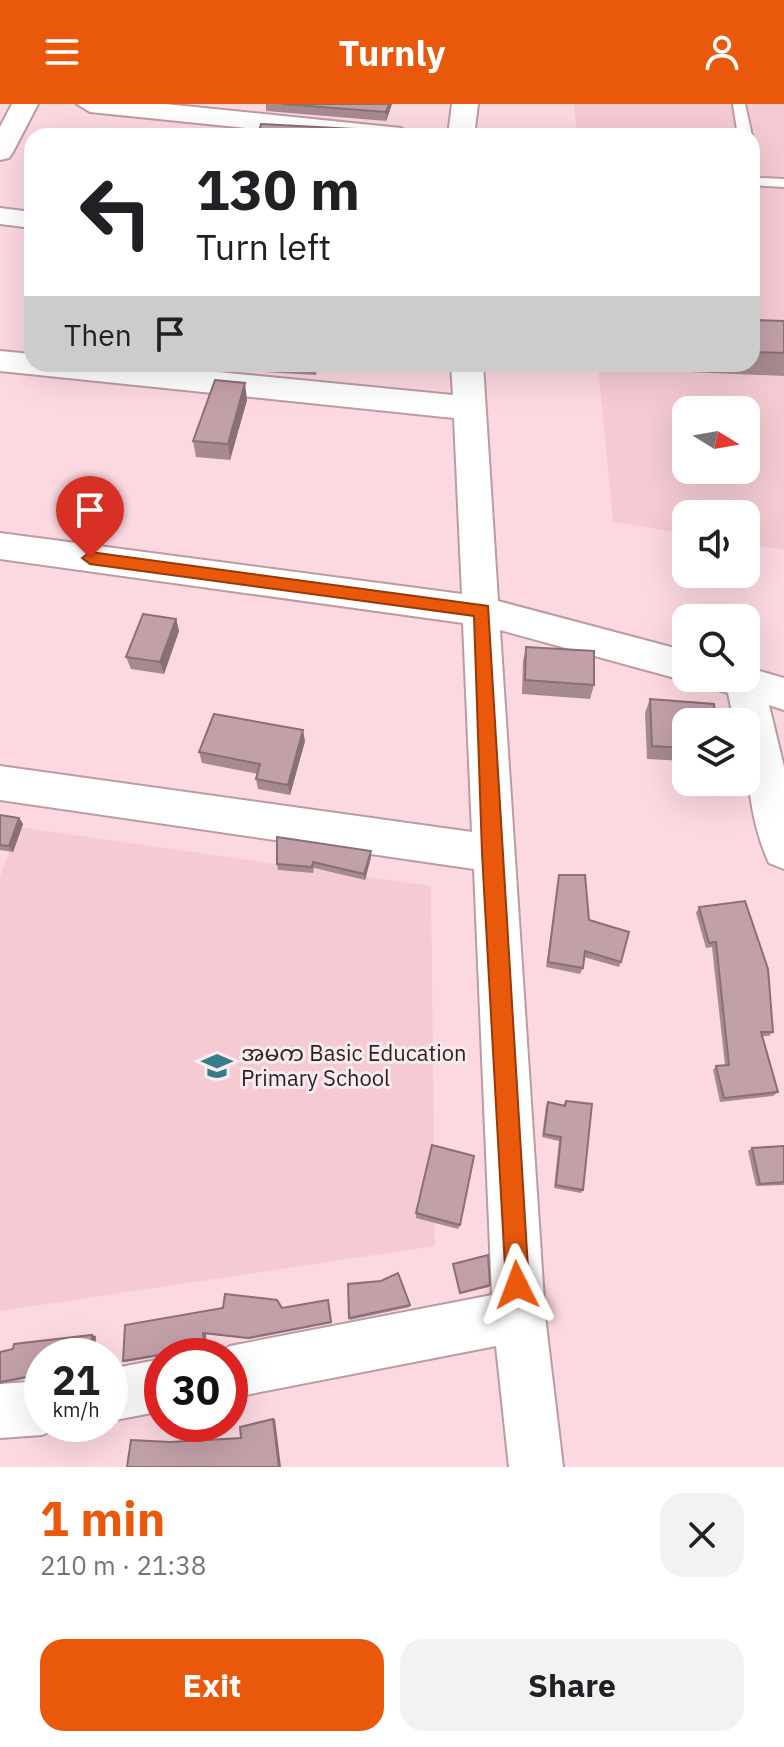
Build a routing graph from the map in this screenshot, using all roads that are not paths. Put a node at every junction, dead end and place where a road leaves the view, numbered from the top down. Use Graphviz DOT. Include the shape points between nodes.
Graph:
graph roads {
  1 [pos="25,104"];
  2 [pos="90,104"];
  3 [pos="465,104"];
  4 [pos="739,104"];
  5 [pos="323,128"];
  6 [pos="462,128"];
  7 [pos="744,128"];
  8 [pos="0,152"];
  9 [pos="760,182"];
  10 [pos="784,183"];
  11 [pos="0,216"];
  12 [pos="24,219"];
  13 [pos="0,361"];
  14 [pos="24,363"];
  15 [pos="110,372"];
  16 [pos="467,372"];
  17 [pos="468,408"];
  18 [pos="0,546"];
  19 [pos="482,611"];
  20 [pos="672,662"];
  21 [pos="760,687"];
  22 [pos="739,692"];
  23 [pos="784,694"];
  24 [pos="0,783"];
  25 [pos="784,850"];
  26 [pos="491,853"];
  27 [pos="519,1316"];
  28 [pos="248,1369"];
  29 [pos="24,1409"];
  30 [pos="0,1411"];
  31 [pos="536,1467"];
  1 -- 8 [label="street"];
  2 -- 5 [label="street"];
  3 -- 6 [label="street"];
  4 -- 7 [label="lane"];
  9 -- 10 [label="lane"];
  11 -- 12 [label="street"];
  13 -- 14 [label="street"];
  15 -- 17 [label="street"];
  16 -- 17 [label="street"];
  17 -- 19 [label="street"];
  18 -- 19 [label="street"];
  19 -- 20 [label="street"];
  19 -- 26 [label="street"];
  21 -- 23 [label="street"];
  22 -- 25 [label="street"];
  24 -- 26 [label="street"];
  26 -- 27 [label="street"];
  27 -- 28 [label="street"];
  27 -- 31 [label="street"];
  29 -- 30 [label="street"];
}
